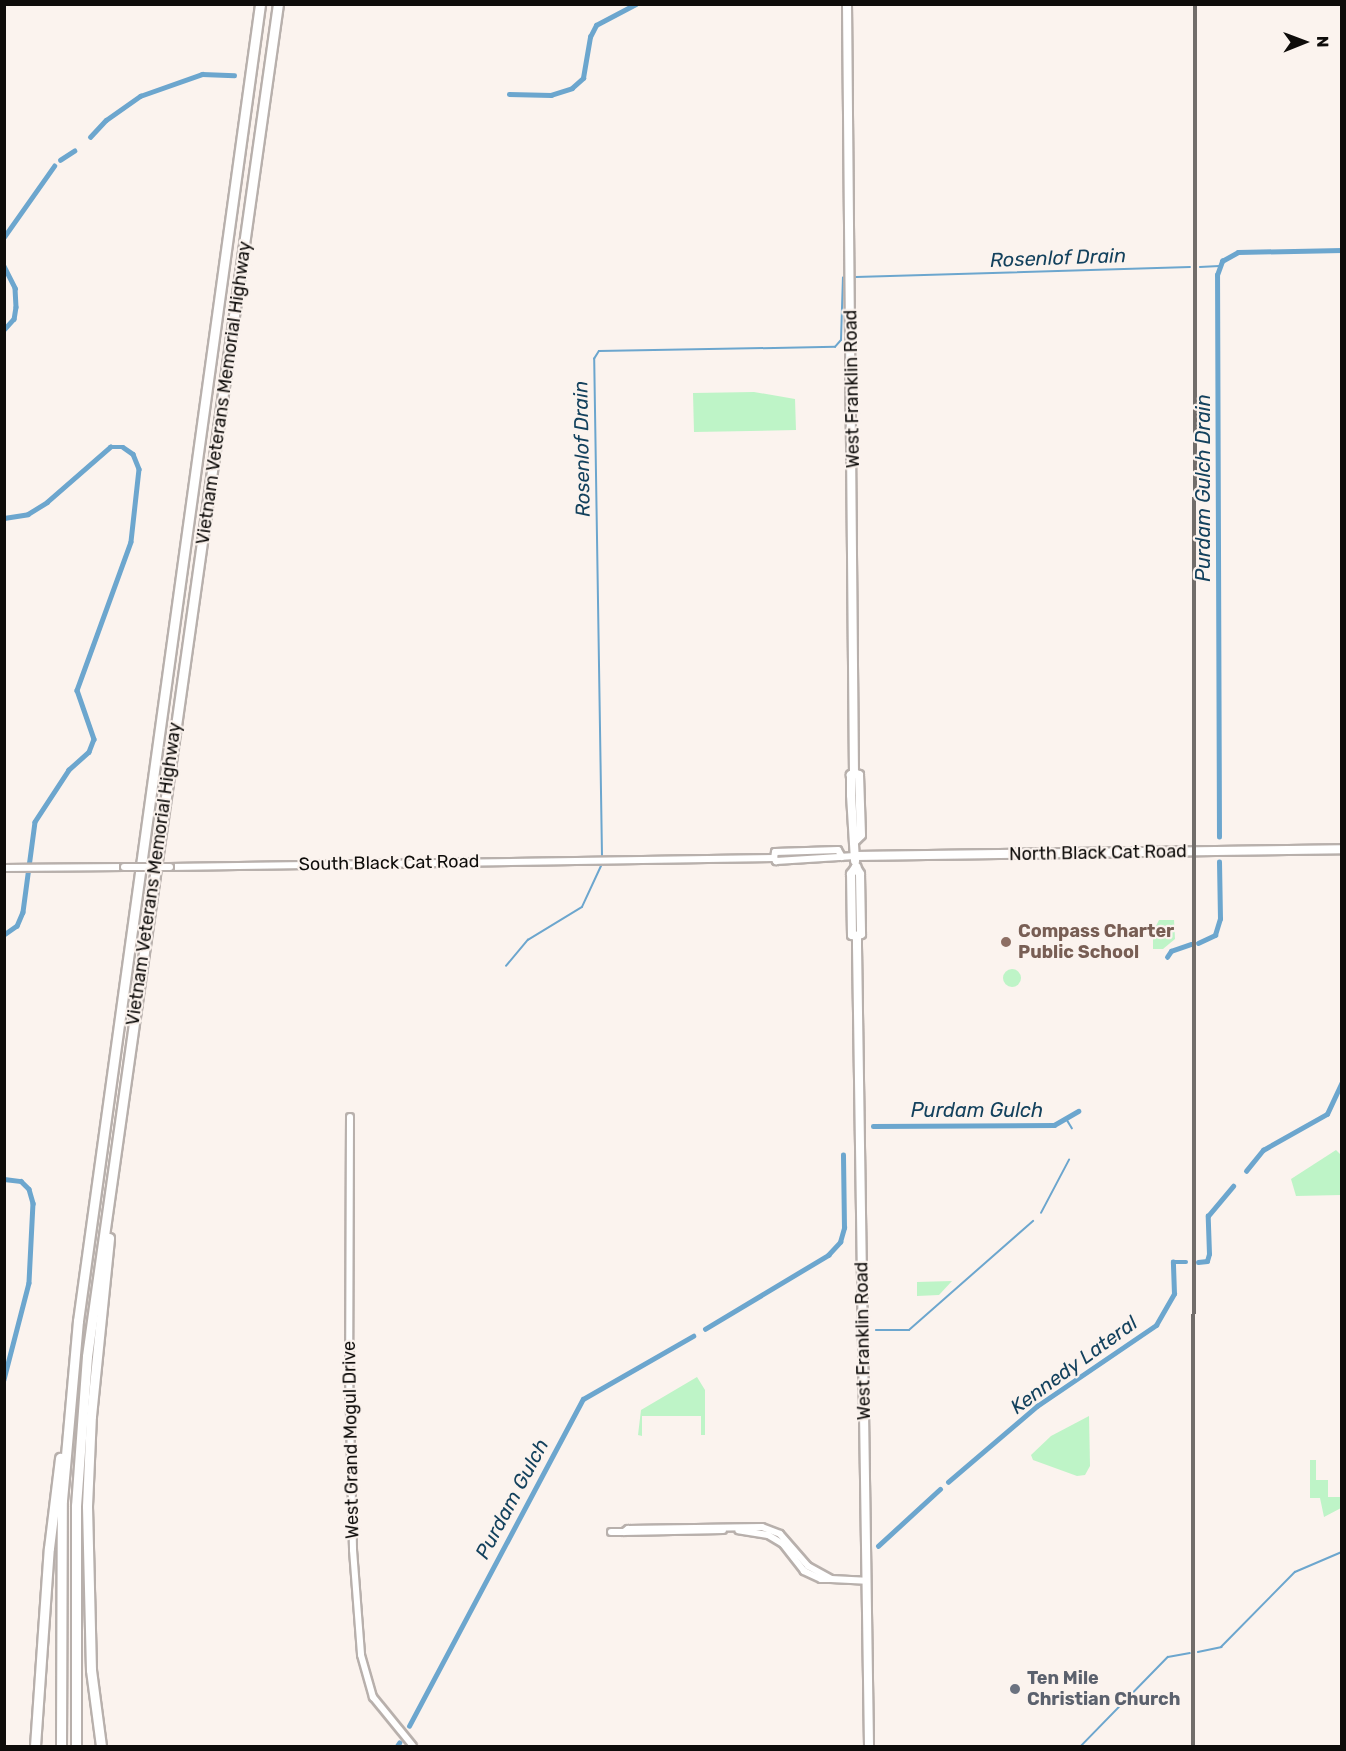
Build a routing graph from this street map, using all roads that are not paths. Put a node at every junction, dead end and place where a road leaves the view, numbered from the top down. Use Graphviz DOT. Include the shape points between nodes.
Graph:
graph roads {
  1 [pos="260,4"];
  2 [pos="278,4"];
  3 [pos="847,4"];
  4 [pos="1341,849"];
  5 [pos="855,856"];
  6 [pos="4,868"];
  7 [pos="123,1092"];
  8 [pos="350,1117"];
  9 [pos="67,1426"];
  10 [pos="611,1532"];
  11 [pos="866,1581"];
  12 [pos="35,1746"];
  13 [pos="61,1746"];
  14 [pos="76,1746"];
  15 [pos="101,1746"];
  16 [pos="413,1746"];
  17 [pos="869,1746"];
  1 -- 9 [label="highway, Vietnam Veterans Memorial Highway" via="81,1298"];
  2 -- 7 [label="highway, Vietnam Veterans Memorial Highway"];
  3 -- 5 [label="main road, West Franklin Road" via="854,773 860,775 861,836 855,842"];
  4 -- 5 [label="main road, North Black Cat Road"];
  5 -- 6 [label="street, South Black Cat Road, bridge" via="826,850 775,852 774,858"];
  5 -- 11 [label="main road, West Franklin Road" via="860,874 861,934 857,936"];
  7 -- 14 [label="highway, Vietnam Veterans Memorial Highway" via="87,1356 79,1446 74,1574"];
  7 -- 15 [label="highway" via="96,1355 87,1506 91,1670"];
  8 -- 16 [label="street, West Grand Mogul Drive" via="353,1550 361,1655 373,1697"];
  9 -- 12 [label="highway" via="57,1471 49,1548"];
  9 -- 13 [label="highway, Vietnam Veterans Memorial Highway" via="60,1591"];
  10 -- 11 [label="street" via="738,1530 768,1535 783,1544 813,1577"];
  11 -- 17 [label="main road, West Franklin Road"];
}
